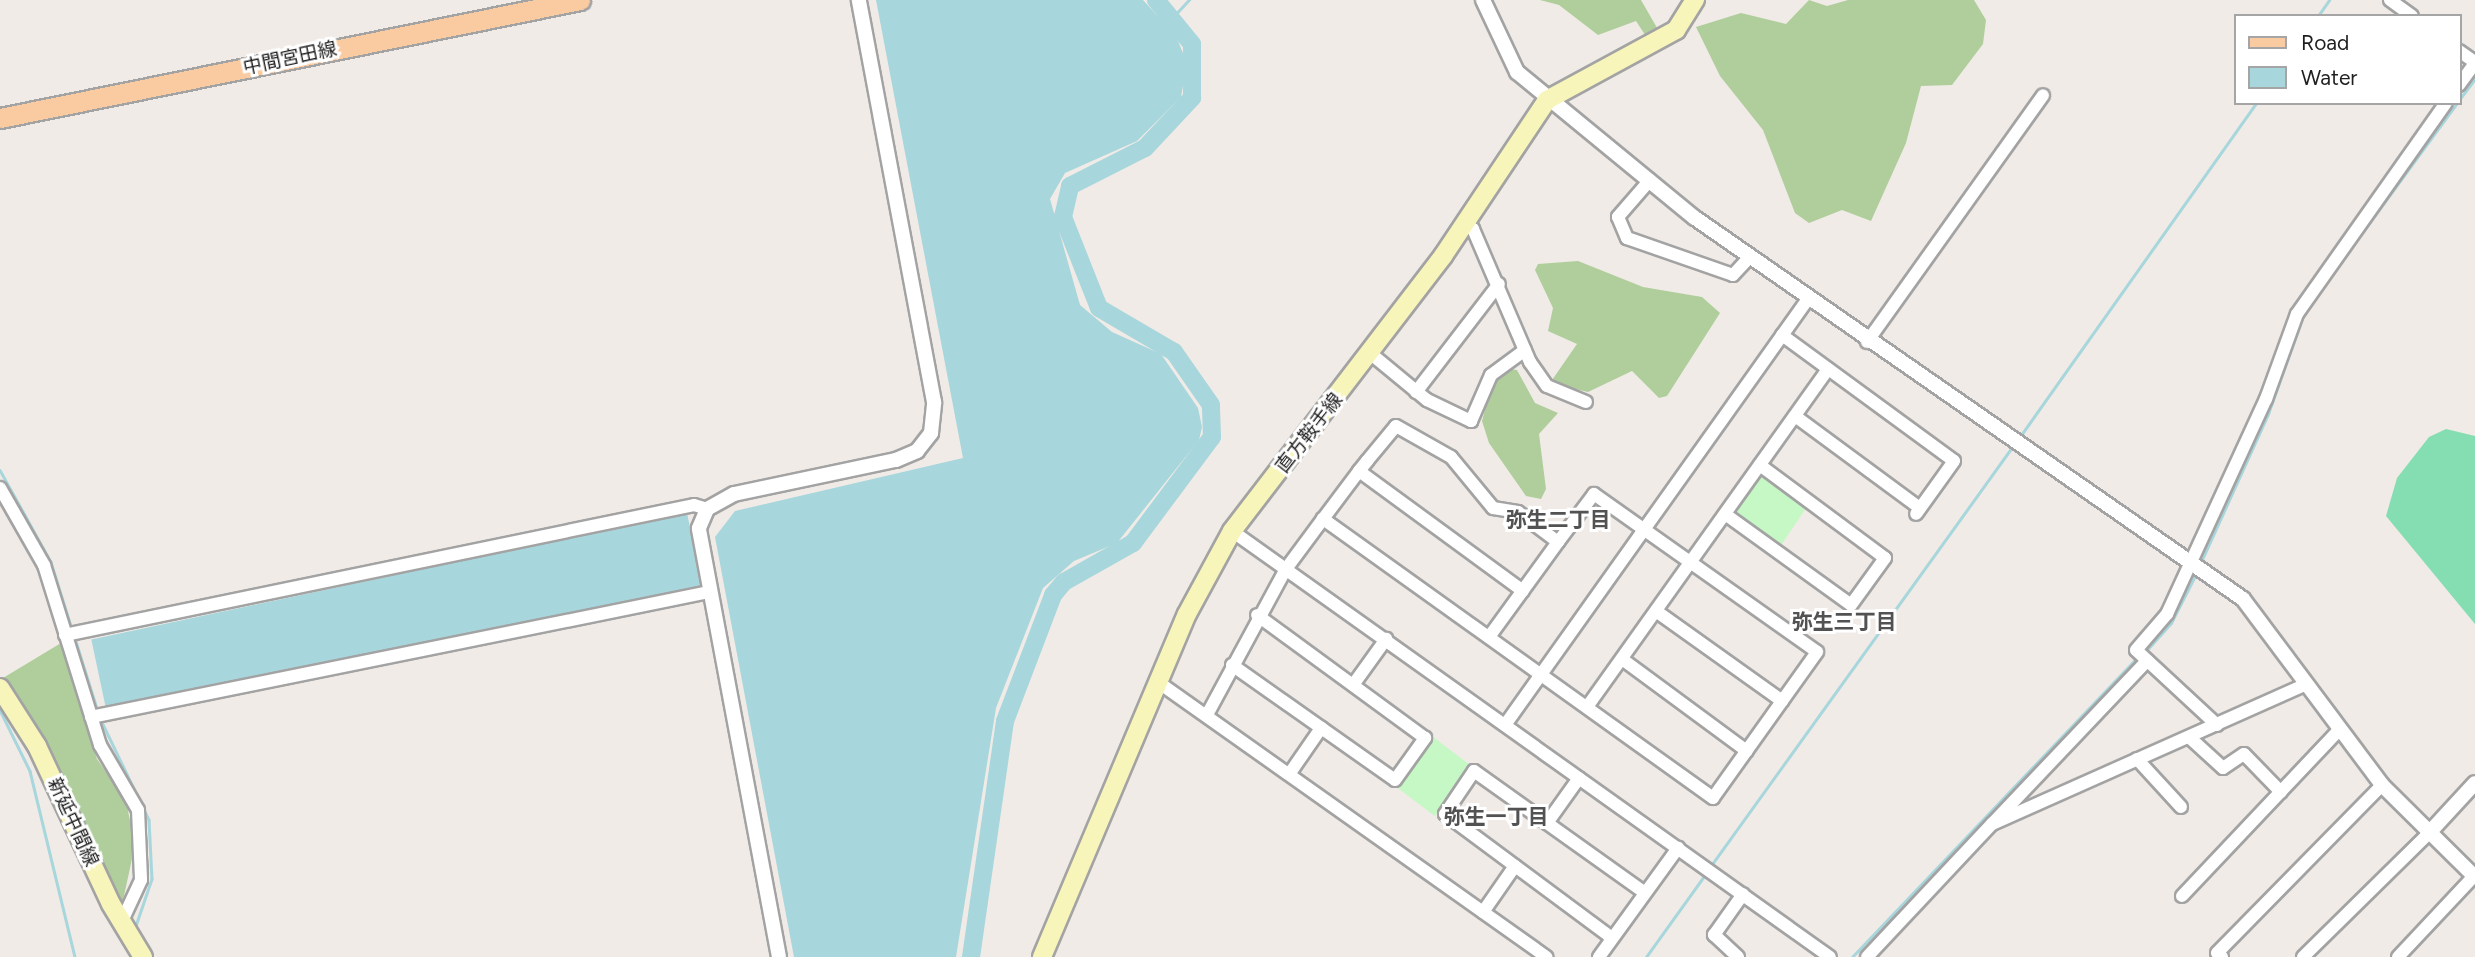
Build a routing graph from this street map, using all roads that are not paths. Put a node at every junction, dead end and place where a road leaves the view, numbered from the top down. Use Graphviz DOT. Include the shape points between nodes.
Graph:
graph roads {
  1 [pos="580,0"];
  2 [pos="859,0"];
  3 [pos="1483,0"];
  4 [pos="1695,0"];
  5 [pos="2390,0"];
  6 [pos="2409,14"];
  7 [pos="2475,63"];
  8 [pos="2461,82"];
  9 [pos="2043,95"];
  10 [pos="1547,100"];
  11 [pos="2445,105"];
  12 [pos="0,118"];
  13 [pos="1650,180"];
  14 [pos="1464,225"];
  15 [pos="1750,257"];
  16 [pos="1499,284"];
  17 [pos="1808,299"];
  18 [pos="1782,335"];
  19 [pos="1867,342"];
  20 [pos="1525,350"];
  21 [pos="1370,353"];
  22 [pos="1828,369"];
  23 [pos="1416,392"];
  24 [pos="1586,402"];
  25 [pos="1795,416"];
  26 [pos="1760,465"];
  27 [pos="1359,471"];
  28 [pos="0,488"];
  29 [pos="707,509"];
  30 [pos="1725,514"];
  31 [pos="1324,519"];
  32 [pos="1643,529"];
  33 [pos="1232,531"];
  34 [pos="1558,542"];
  35 [pos="2189,561"];
  36 [pos="1691,563"];
  37 [pos="1286,569"];
  38 [pos="1523,591"];
  39 [pos="709,592"];
  40 [pos="1656,611"];
  41 [pos="1257,615"];
  42 [pos="65,635"];
  43 [pos="1489,637"];
  44 [pos="1386,639"];
  45 [pos="1622,659"];
  46 [pos="2147,662"];
  47 [pos="1232,665"];
  48 [pos="1541,674"];
  49 [pos="1158,682"];
  50 [pos="1353,685"];
  51 [pos="2304,685"];
  52 [pos="0,688"];
  53 [pos="1782,701"];
  54 [pos="1587,707"];
  55 [pos="1208,713"];
  56 [pos="91,717"];
  57 [pos="1505,725"];
  58 [pos="2217,725"];
  59 [pos="1321,728"];
  60 [pos="2339,730"];
  61 [pos="2189,737"];
  62 [pos="1747,751"];
  63 [pos="2137,759"];
  64 [pos="1290,773"];
  65 [pos="1579,778"];
  66 [pos="2475,783"];
  67 [pos="2382,785"];
  68 [pos="2281,792"];
  69 [pos="2181,807"];
  70 [pos="1547,824"];
  71 [pos="1992,824"];
  72 [pos="2428,834"];
  73 [pos="1678,848"];
  74 [pos="1515,866"];
  75 [pos="2475,876"];
  76 [pos="1645,893"];
  77 [pos="1743,894"];
  78 [pos="2182,896"];
  79 [pos="1483,912"];
  80 [pos="121,923"];
  81 [pos="1612,938"];
  82 [pos="129,948"];
  83 [pos="143,957"];
  84 [pos="779,957"];
  85 [pos="1042,957"];
  86 [pos="1546,957"];
  87 [pos="1599,957"];
  88 [pos="1738,957"];
  89 [pos="1830,957"];
  90 [pos="1867,957"];
  91 [pos="2222,957"];
  92 [pos="2303,957"];
  93 [pos="2398,957"];
  1 -- 12 [label="main road, 中間宮田線"];
  2 -- 29 [label="street" via="934,402 931,433 917,451 896,460 734,494"];
  3 -- 10 [label="street" via="1507,58"];
  4 -- 10 [label="main road, 直方鞍手線" via="1676,30"];
  5 -- 6 [label="street"];
  7 -- 8 [label="street"];
  9 -- 19 [label="street"];
  10 -- 13 [label="street"];
  10 -- 14 [label="main road, 直方鞍手線"];
  11 -- 35 [label="street" via="2297,314 2266,399"];
  13 -- 15 [label="street"];
  13 -- 15 [label="street" via="1618,217 1627,238 1733,275"];
  14 -- 16 [label="street" via="1472,229"];
  14 -- 21 [label="main road, 直方鞍手線"];
  15 -- 17 [label="street"];
  16 -- 20 [label="street"];
  16 -- 23 [label="street"];
  17 -- 18 [label="street"];
  17 -- 19 [label="street"];
  18 -- 22 [label="street"];
  18 -- 32 [label="street"];
  19 -- 35 [label="street"];
  20 -- 23 [label="street" via="1491,375 1471,421"];
  20 -- 24 [label="street" via="1547,386"];
  21 -- 23 [label="street"];
  21 -- 33 [label="main road, 直方鞍手線"];
  22 -- 25 [label="street"];
  22 -- 25 [label="street" via="1954,461 1918,511"];
  25 -- 26 [label="street"];
  26 -- 30 [label="street"];
  26 -- 30 [label="street" via="1885,558 1851,605"];
  27 -- 31 [label="street"];
  27 -- 34 [label="street" via="1396,426 1451,457 1493,508 1518,512"];
  27 -- 38 [label="street"];
  28 -- 42 [label="street" via="44,565"];
  29 -- 39 [label="street" via="699,528"];
  29 -- 42 [label="street" via="694,505"];
  30 -- 36 [label="street"];
  31 -- 37 [label="street"];
  31 -- 43 [label="street"];
  32 -- 34 [label="street" via="1594,494"];
  32 -- 36 [label="street"];
  32 -- 48 [label="street"];
  33 -- 37 [label="street"];
  33 -- 49 [label="main road, 直方鞍手線"];
  34 -- 38 [label="street"];
  35 -- 46 [label="street" via="2167,614 2136,650"];
  35 -- 51 [label="street" via="2243,599"];
  36 -- 40 [label="street"];
  36 -- 53 [label="street" via="1817,652"];
  37 -- 41 [label="street"];
  37 -- 44 [label="street"];
  38 -- 43 [label="street"];
  39 -- 56 [label="street"];
  39 -- 84 [label="street"];
  40 -- 45 [label="street"];
  40 -- 53 [label="street"];
  41 -- 47 [label="street"];
  41 -- 50 [label="street"];
  42 -- 56 [label="street"];
  43 -- 48 [label="street"];
  44 -- 50 [label="street"];
  44 -- 57 [label="street"];
  45 -- 54 [label="street"];
  45 -- 62 [label="street"];
  46 -- 58 [label="street"];
  46 -- 71 [label="street"];
  47 -- 55 [label="street"];
  47 -- 59 [label="street"];
  48 -- 54 [label="street"];
  48 -- 57 [label="street"];
  49 -- 55 [label="street"];
  49 -- 85 [label="main road, 直方鞍手線"];
  50 -- 59 [label="street" via="1425,737 1395,780"];
  51 -- 58 [label="street"];
  51 -- 60 [label="street"];
  52 -- 80 [label="main road, 新延中間線" via="37,746"];
  53 -- 62 [label="street"];
  54 -- 62 [label="street" via="1713,798"];
  55 -- 64 [label="street"];
  56 -- 80 [label="street" via="138,810 141,880"];
  57 -- 65 [label="street"];
  58 -- 61 [label="street"];
  59 -- 64 [label="street"];
  60 -- 67 [label="street"];
  60 -- 68 [label="street"];
  61 -- 63 [label="street"];
  61 -- 68 [label="street" via="2223,768 2244,754"];
  63 -- 69 [label="street"];
  63 -- 71 [label="street"];
  64 -- 79 [label="street"];
  65 -- 70 [label="street"];
  65 -- 73 [label="street"];
  66 -- 72 [label="street"];
  67 -- 72 [label="street"];
  67 -- 91 [label="street" via="2217,953"];
  68 -- 78 [label="street"];
  70 -- 74 [label="street" via="1474,771 1445,814"];
  70 -- 76 [label="street"];
  71 -- 90 [label="street"];
  72 -- 75 [label="street"];
  72 -- 92 [label="street"];
  73 -- 76 [label="street"];
  73 -- 77 [label="street"];
  74 -- 79 [label="street"];
  74 -- 81 [label="street"];
  75 -- 93 [label="street"];
  76 -- 81 [label="street"];
  77 -- 88 [label="street" via="1714,935"];
  77 -- 89 [label="street"];
  79 -- 86 [label="street"];
  80 -- 82 [label="main road, 新延中間線"];
  81 -- 87 [label="street"];
  82 -- 83 [label="main road, 新延中間線"];
}
